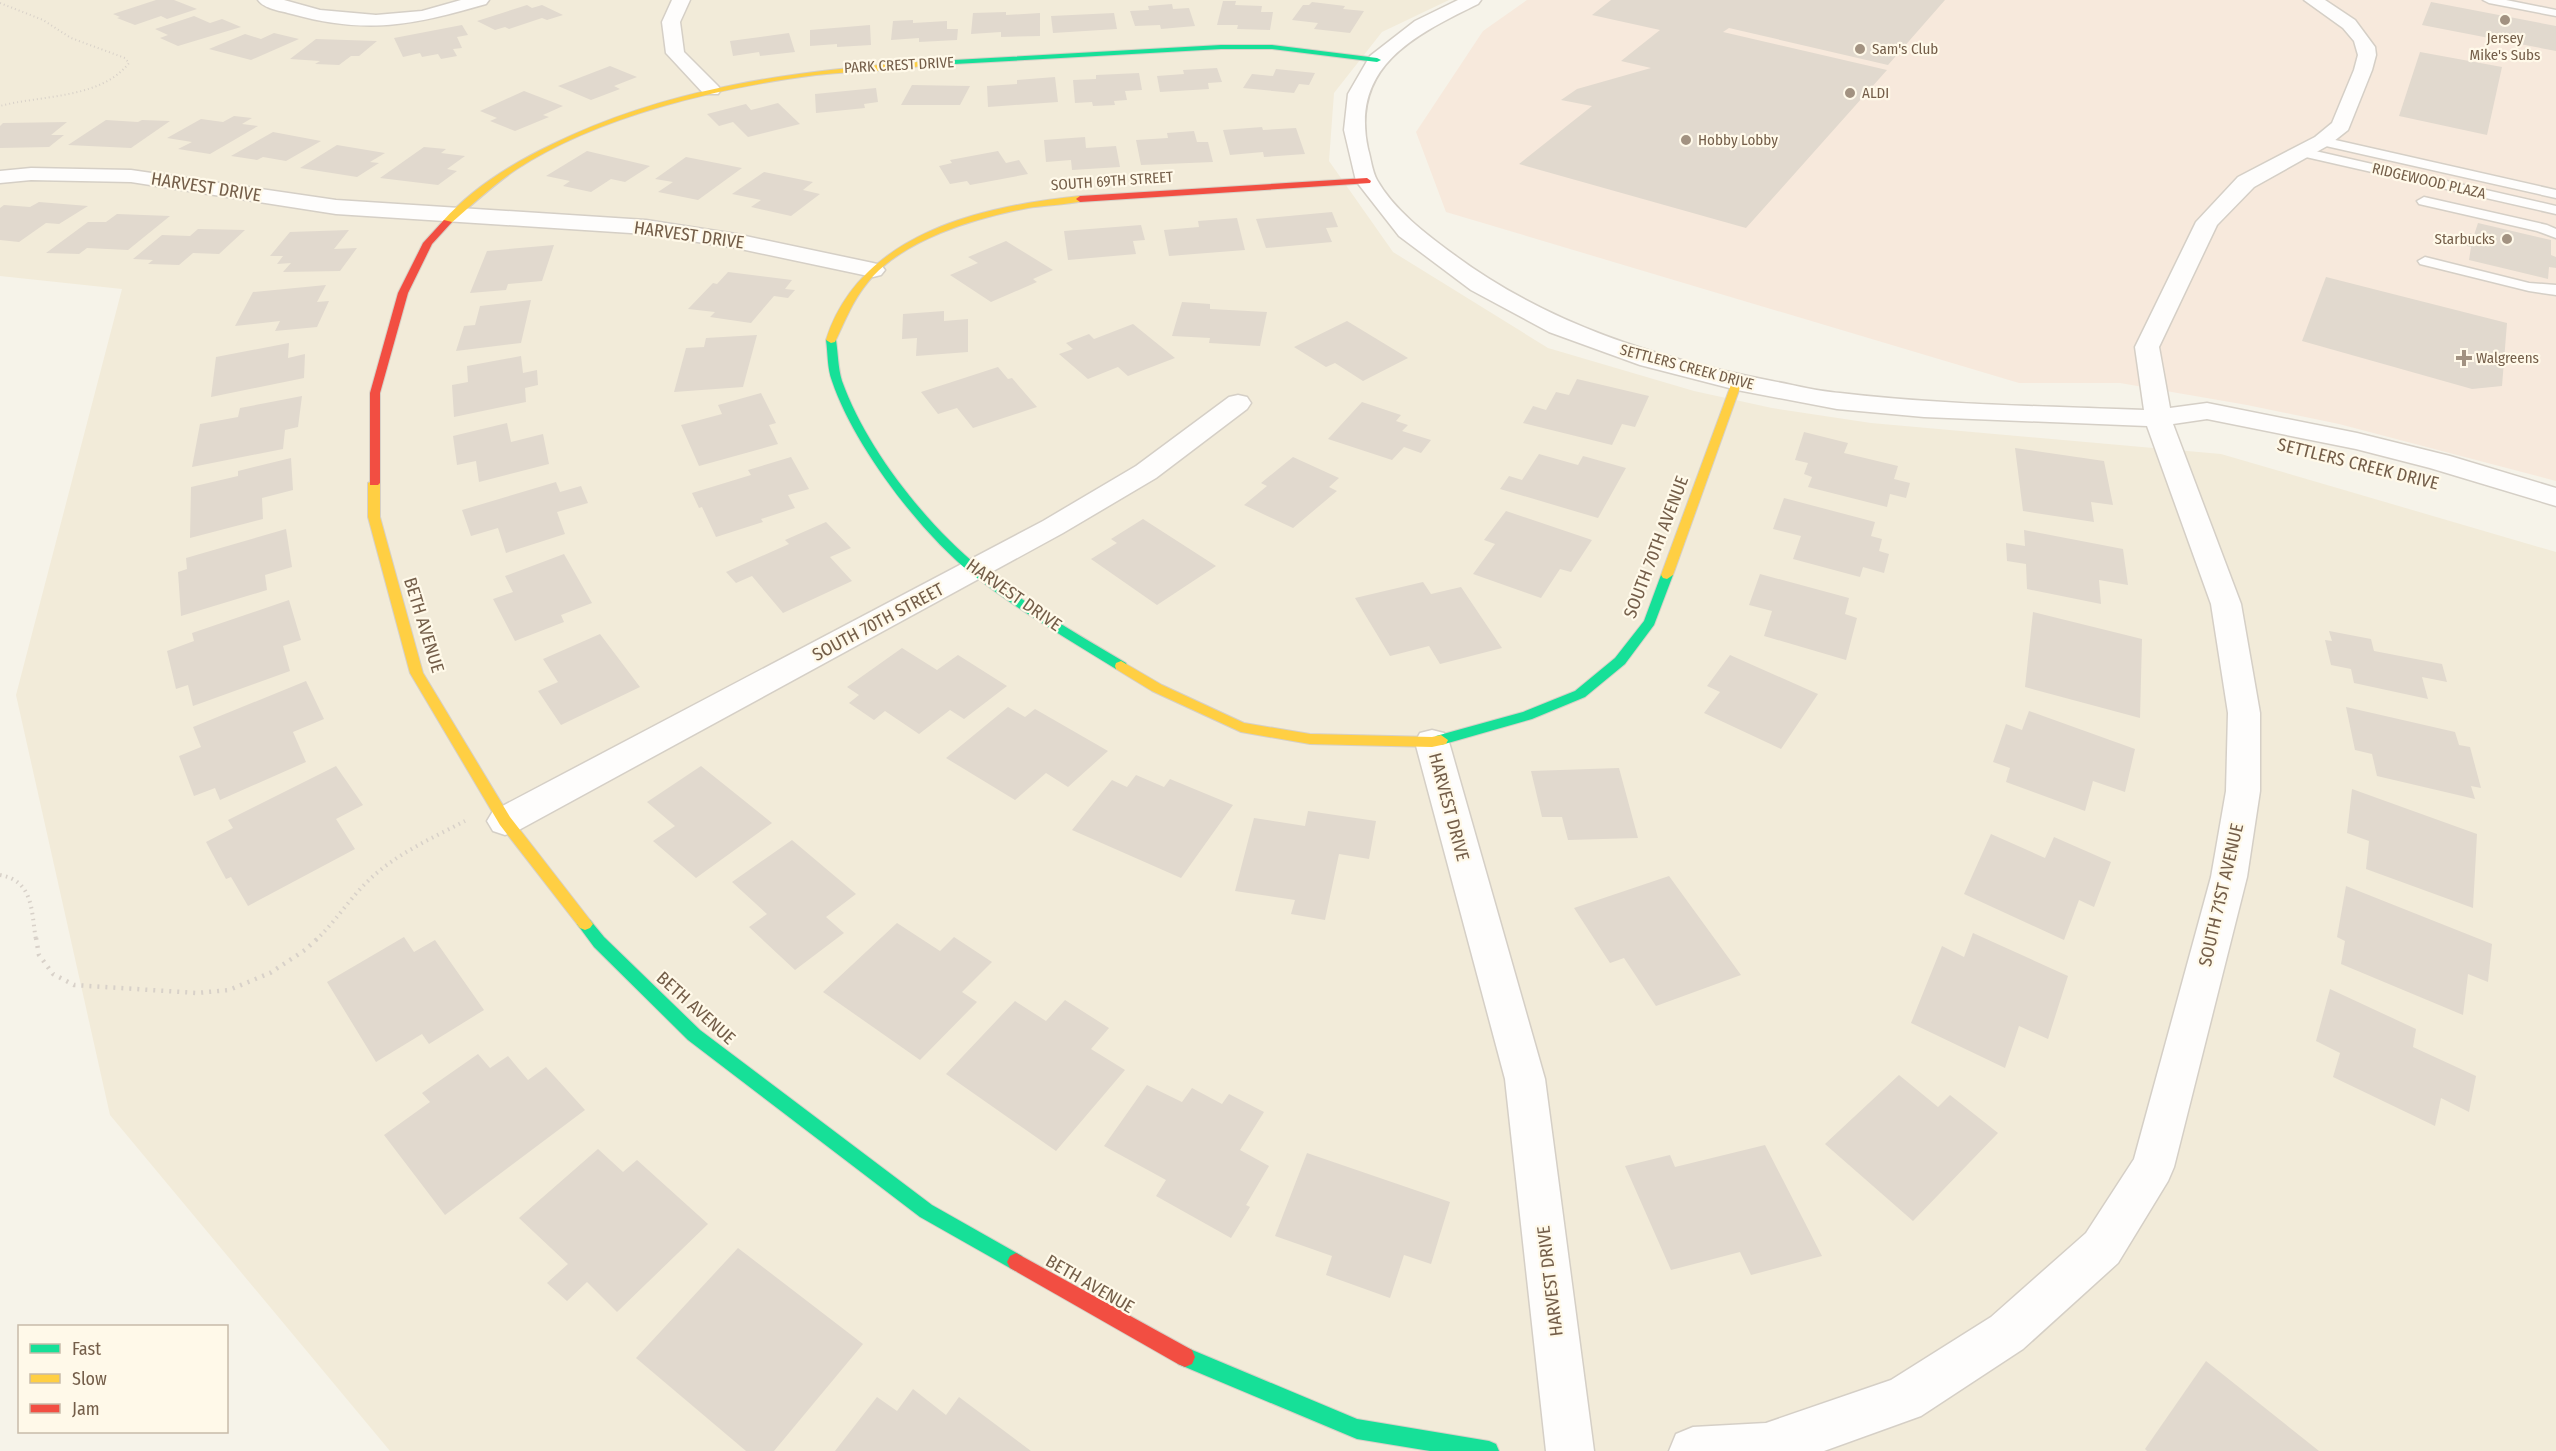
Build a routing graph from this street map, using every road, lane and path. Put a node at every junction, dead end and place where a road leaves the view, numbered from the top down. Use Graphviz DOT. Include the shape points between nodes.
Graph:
graph roads {
  1 [pos="267,0"];
  2 [pos="480,0"];
  3 [pos="681,0"];
  4 [pos="1472,0"];
  5 [pos="2313,0"];
  6 [pos="2489,0"];
  7 [pos="0,3"];
  8 [pos="2556,13"];
  9 [pos="1377,60"];
  10 [pos="711,90"];
  11 [pos="0,106"];
  12 [pos="2322,141"];
  13 [pos="2302,152"];
  14 [pos="0,177"];
  15 [pos="1367,181"];
  16 [pos="2556,194"];
  17 [pos="2424,201"];
  18 [pos="2556,210"];
  19 [pos="454,215"];
  20 [pos="2556,234"];
  21 [pos="2425,261"];
  22 [pos="873,270"];
  23 [pos="2556,290"];
  24 [pos="1737,382"];
  25 [pos="1238,403"];
  26 [pos="2158,418"];
  27 [pos="2556,497"];
  28 [pos="2556,519"];
  29 [pos="975,570"];
  30 [pos="1432,742"];
  31 [pos="471,817"];
  32 [pos="505,821"];
  33 [pos="0,875"];
  34 [pos="1490,1451"];
  35 [pos="1570,1451"];
  36 [pos="1693,1451"];
  1 -- 2 [label="street" via="301,12 354,20 413,18"];
  3 -- 10 [label="street" via="671,22 675,53"];
  4 -- 9 [label="street, SETTLERS CREEK DRIVE" via="1421,25"];
  5 -- 12 [label="street, SOUTH 71ST AVENUE" via="2357,32 2367,55 2341,126"];
  6 -- 8 [label="lane"];
  7 -- 11 [label="path" via="129,63 120,75 88,89"];
  9 -- 10 [label="street, PARK CREST DRIVE" via="1283,48 1221,47 845,68"];
  9 -- 15 [label="street, SETTLERS CREEK DRIVE" via="1358,94 1354,130"];
  10 -- 19 [label="street, PARK CREST DRIVE" via="675,99 570,139 525,161"];
  12 -- 13 [label="street, SOUTH 71ST AVENUE"];
  12 -- 16 [label="lane, RIDGEWOOD PLAZA"];
  13 -- 18 [label="lane, RIDGEWOOD PLAZA"];
  13 -- 26 [label="street, SOUTH 71ST AVENUE" via="2246,182 2206,222 2147,347"];
  14 -- 19 [label="street, HARVEST DRIVE" via="131,176 336,207"];
  15 -- 22 [label="street, SOUTH 69TH STREET" via="1063,200 996,211 939,231"];
  15 -- 24 [label="street, SETTLERS CREEK DRIVE" via="1407,231 1479,285 1558,327 1649,360"];
  17 -- 20 [label="lane"];
  19 -- 22 [label="street, HARVEST DRIVE" via="646,227"];
  19 -- 32 [label="street, BETH AVENUE" via="428,243 403,293 375,393 374,517 417,673"];
  21 -- 23 [label="lane"];
  22 -- 29 [label="street, HARVEST DRIVE" via="848,302 831,338 837,380 870,447 922,517"];
  24 -- 26 [label="street, SETTLERS CREEK DRIVE" via="1837,401 1924,409"];
  24 -- 30 [label="street, SOUTH 70TH AVENUE" via="1650,622 1620,661 1580,694 1527,716"];
  25 -- 29 [label="street, SOUTH 70TH STREET" via="1146,472"];
  26 -- 27 [label="street, SETTLERS CREEK DRIVE" via="2207,411 2275,423 2419,457"];
  26 -- 28 [label="street, SETTLERS CREEK DRIVE" via="2366,463"];
  26 -- 36 [label="street, SOUTH 71ST AVENUE" via="2226,604 2244,713 2244,780 2229,877 2153,1167 2102,1248 2007,1333 1904,1399 1766,1447"];
  29 -- 30 [label="street, HARVEST DRIVE" via="1157,688 1241,727 1310,739"];
  29 -- 32 [label="street, SOUTH 70TH STREET"];
  30 -- 35 [label="street, HARVEST DRIVE" via="1525,1079"];
  31 -- 33 [label="path" via="403,854 369,880 305,950 270,973 229,990 197,993 74,985 53,974 39,955 28,892 11,877"];
  32 -- 34 [label="street, BETH AVENUE" via="599,942 694,1035 926,1211 1192,1362 1358,1429"];
}
